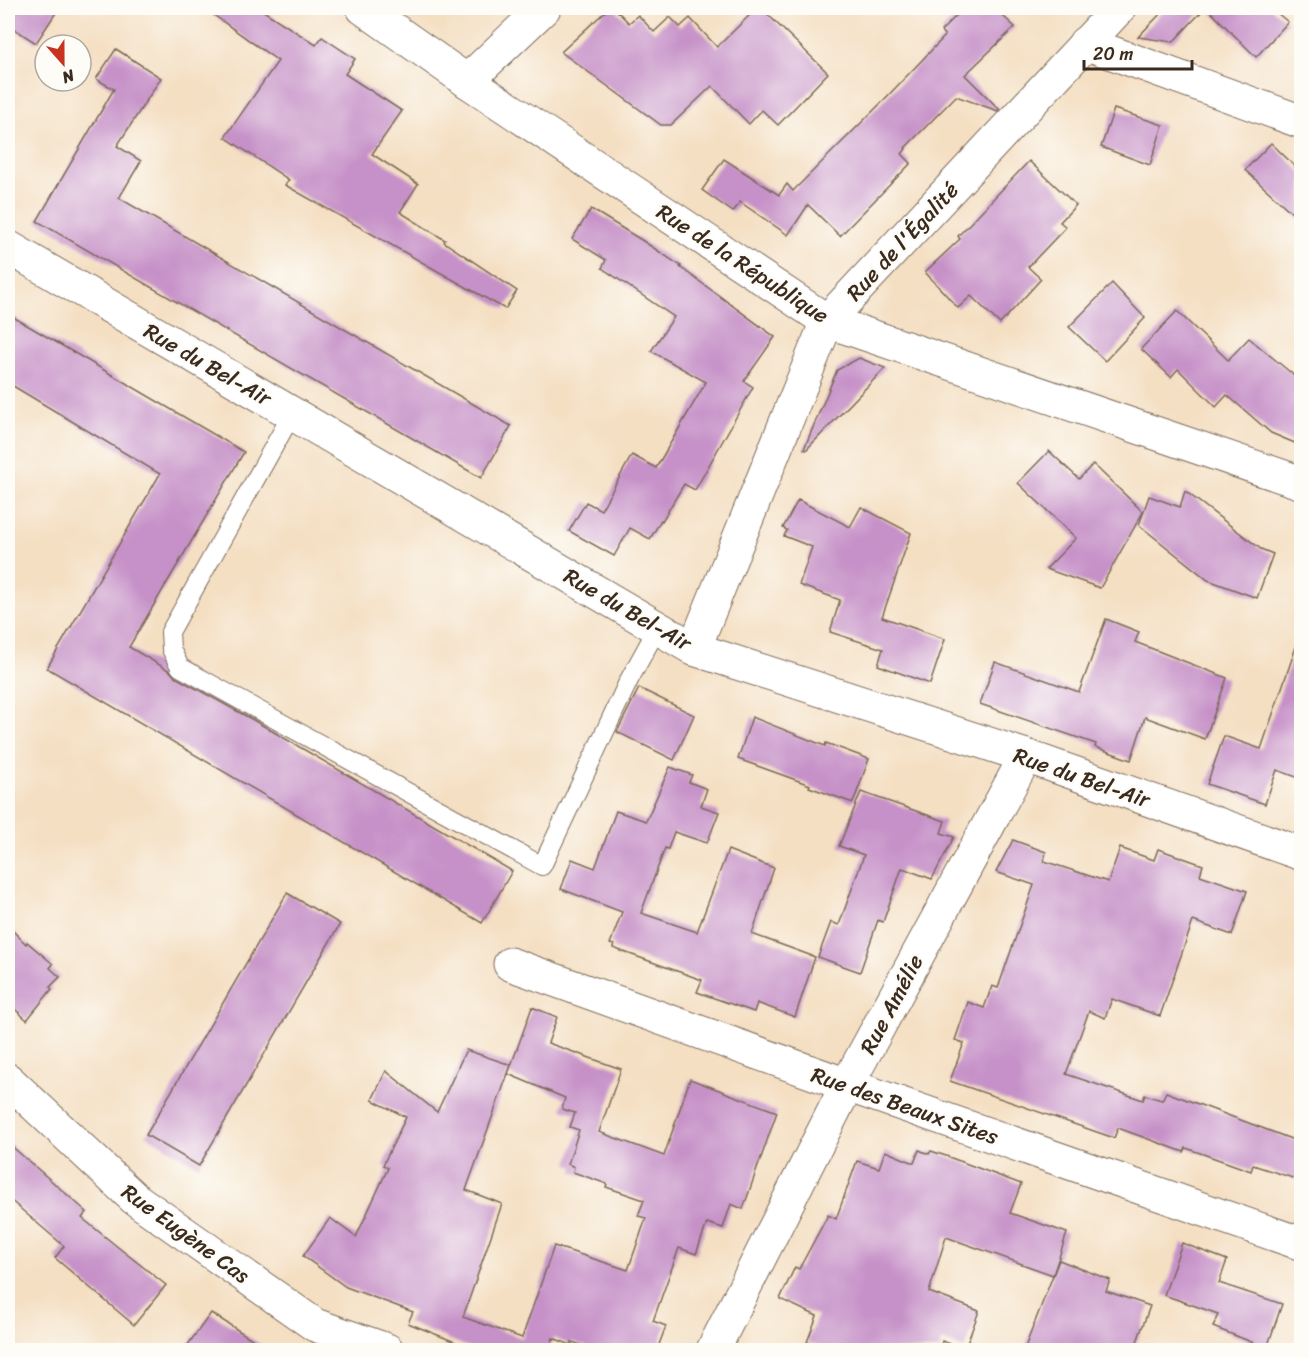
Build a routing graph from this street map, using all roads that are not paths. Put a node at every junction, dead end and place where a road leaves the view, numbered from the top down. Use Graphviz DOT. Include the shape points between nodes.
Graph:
graph roads {
  1 [pos="363,8"];
  2 [pos="544,8"];
  3 [pos="1119,8"];
  4 [pos="1085,44"];
  5 [pos="467,81"];
  6 [pos="1302,122"];
  7 [pos="8,247"];
  8 [pos="827,321"];
  9 [pos="292,414"];
  10 [pos="1302,483"];
  11 [pos="658,627"];
  12 [pos="694,649"];
  13 [pos="1026,756"];
  14 [pos="1302,854"];
  15 [pos="510,964"];
  16 [pos="8,1080"];
  17 [pos="847,1085"];
  18 [pos="1302,1244"];
  19 [pos="387,1350"];
  20 [pos="713,1350"];
  1 -- 5 [label="street, Rue de la République"];
  2 -- 5 [label="street"];
  3 -- 4 [label="street, Rue de l'Égalité"];
  4 -- 6 [label="street"];
  4 -- 8 [label="street, Rue de l'Égalité"];
  5 -- 8 [label="street, Rue de la République"];
  7 -- 9 [label="street, Rue du Bel-Air"];
  8 -- 10 [label="street, Rue de la République"];
  8 -- 12 [label="street, Rue de l'Égalité"];
  9 -- 11 [label="street, Rue du Bel-Air"];
  9 -- 11 [label="lane" via="170,632 171,649 180,667 542,866"];
  11 -- 12 [label="street, Rue du Bel-Air"];
  12 -- 13 [label="street, Rue du Bel-Air"];
  13 -- 14 [label="street, Rue du Bel-Air"];
  13 -- 17 [label="street, Rue Amélie"];
  15 -- 17 [label="street, Rue des Beaux Sites"];
  16 -- 19 [label="street, Rue Eugène Cas" via="134,1198 315,1325"];
  17 -- 18 [label="street, Rue des Beaux Sites"];
  17 -- 20 [label="street, Rue Amélie"];
}
